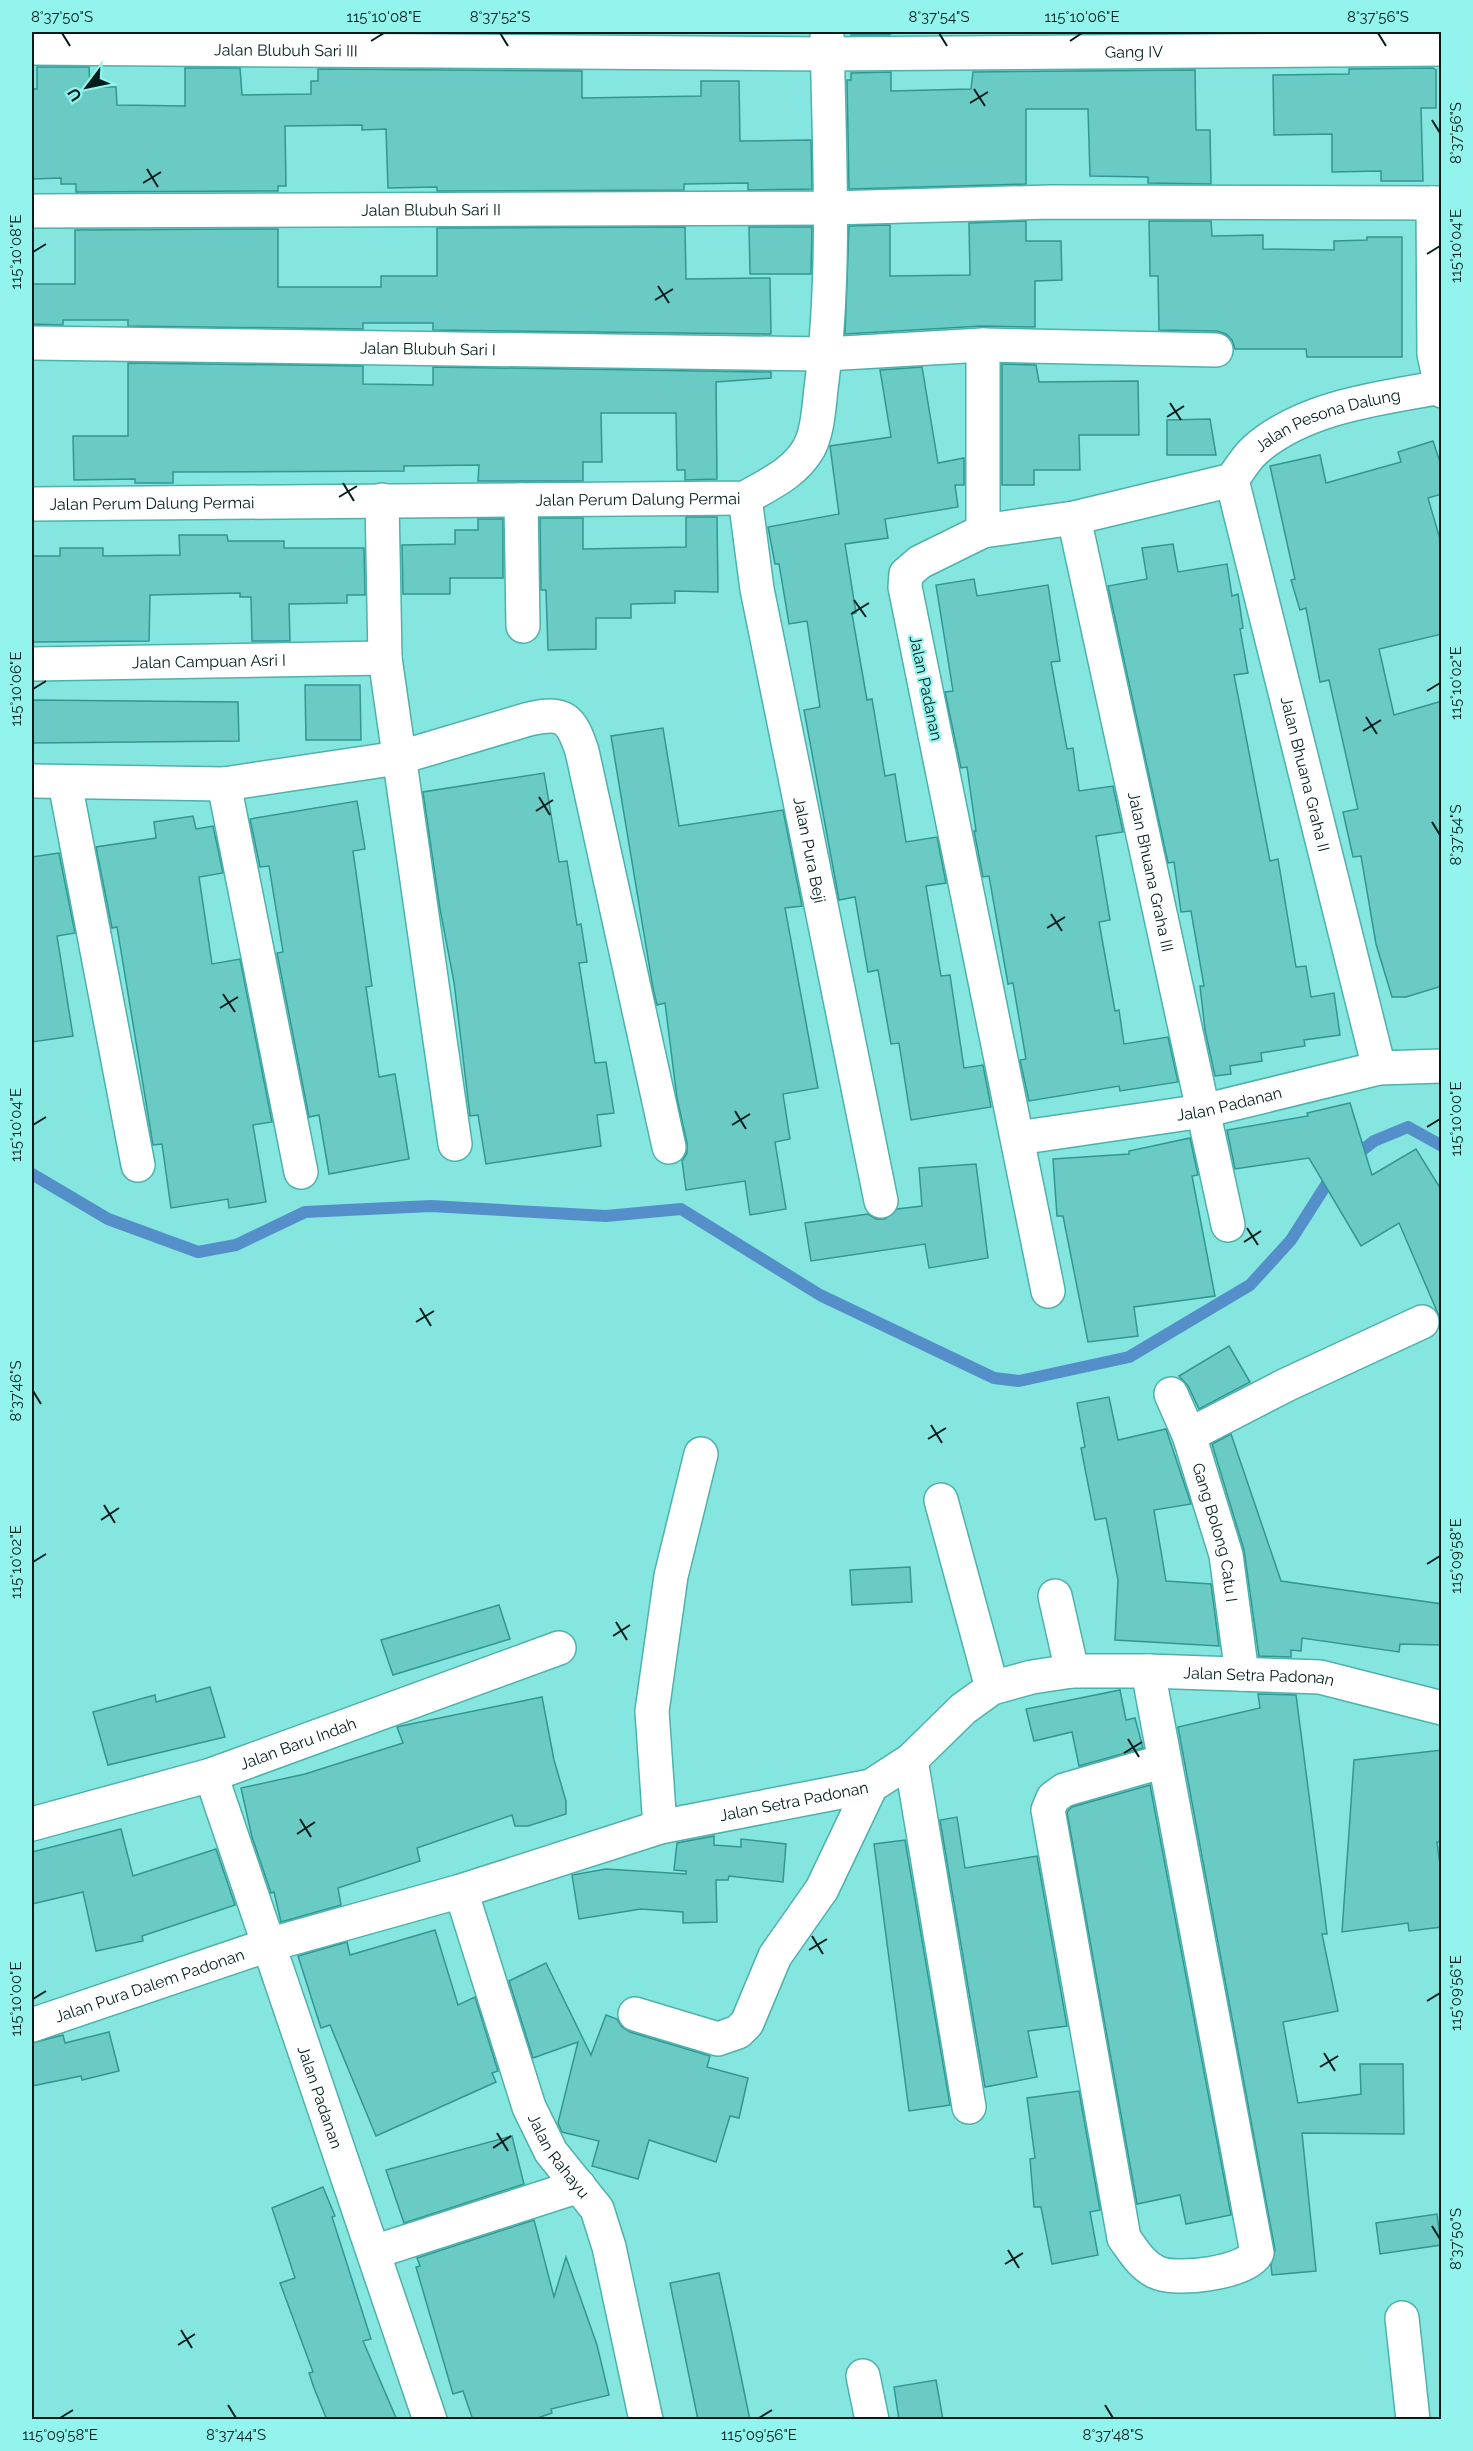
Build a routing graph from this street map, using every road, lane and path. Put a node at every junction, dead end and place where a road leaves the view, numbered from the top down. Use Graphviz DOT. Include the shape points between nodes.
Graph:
graph roads {
  1 [pos="827,43"];
  2 [pos="32,48"];
  3 [pos="1442,49"];
  4 [pos="1437,203"];
  5 [pos="831,208"];
  6 [pos="32,211"];
  7 [pos="32,343"];
  8 [pos="984,345"];
  9 [pos="1216,350"];
  10 [pos="825,354"];
  11 [pos="1441,388"];
  12 [pos="1232,480"];
  13 [pos="745,498"];
  14 [pos="382,500"];
  15 [pos="521,500"];
  16 [pos="32,504"];
  17 [pos="1074,518"];
  18 [pos="983,531"];
  19 [pos="523,626"];
  20 [pos="385,658"];
  21 [pos="32,664"];
  22 [pos="398,758"];
  23 [pos="32,781"];
  24 [pos="65,783"];
  25 [pos="224,784"];
  26 [pos="1442,1066"];
  27 [pos="1379,1068"];
  28 [pos="1203,1111"];
  29 [pos="1018,1138"];
  30 [pos="454,1144"];
  31 [pos="669,1147"];
  32 [pos="138,1165"];
  33 [pos="301,1172"];
  34 [pos="881,1201"];
  35 [pos="1228,1225"];
  36 [pos="1048,1291"];
  37 [pos="1422,1322"];
  38 [pos="1171,1394"];
  39 [pos="1189,1435"];
  40 [pos="701,1454"];
  41 [pos="941,1500"];
  42 [pos="1055,1596"];
  43 [pos="559,1648"];
  44 [pos="1072,1671"];
  45 [pos="1148,1671"];
  46 [pos="1242,1674"];
  47 [pos="992,1688"];
  48 [pos="1442,1708"];
  49 [pos="911,1760"];
  50 [pos="1164,1761"];
  51 [pos="211,1775"];
  52 [pos="871,1786"];
  53 [pos="32,1824"];
  54 [pos="660,1827"];
  55 [pos="461,1891"];
  56 [pos="268,1945"];
  57 [pos="635,2014"];
  58 [pos="32,2025"];
  59 [pos="969,2107"];
  60 [pos="579,2186"];
  61 [pos="374,2252"];
  62 [pos="1402,2318"];
  63 [pos="863,2376"];
  64 [pos="430,2420"];
  65 [pos="646,2420"];
  66 [pos="872,2420"];
  67 [pos="1413,2420"];
  1 -- 2 [label="street, Jalan Blubuh Sari III"];
  1 -- 3 [label="street, Gang IV"];
  1 -- 5 [label="street, Jalan Perum Dalung Permai"];
  4 -- 5 [label="street, Jalan Blubuh Sari II" via="1050,202"];
  4 -- 11 [label="street" via="1434,354"];
  5 -- 6 [label="street, Jalan Blubuh Sari II"];
  5 -- 10 [label="street, Jalan Perum Dalung Permai"];
  7 -- 10 [label="street, Jalan Blubuh Sari I"];
  8 -- 9 [label="street, Jalan Blubuh Sari I"];
  8 -- 10 [label="street, Jalan Blubuh Sari I"];
  8 -- 18 [label="street"];
  10 -- 13 [label="street, Jalan Perum Dalung Permai" via="809,447 791,471"];
  11 -- 12 [label="street, Jalan Pesona Dalung" via="1381,398 1302,423 1252,452"];
  12 -- 17 [label="street, Jalan Padanan"];
  12 -- 27 [label="street, Jalan Bhuana Graha II"];
  13 -- 15 [label="street, Jalan Perum Dalung Permai"];
  13 -- 34 [label="street, Jalan Pura Beji" via="757,589"];
  14 -- 15 [label="street, Jalan Perum Dalung Permai"];
  14 -- 16 [label="street, Jalan Perum Dalung Permai"];
  14 -- 20 [label="street"];
  15 -- 19 [label="street"];
  17 -- 18 [label="street, Jalan Padanan"];
  17 -- 28 [label="street, Jalan Bhuana Graha III"];
  18 -- 29 [label="street, Jalan Padanan" via="920,562 906,574 905,587"];
  20 -- 21 [label="street, Jalan Campuan Asri I"];
  20 -- 22 [label="street"];
  22 -- 25 [label="street"];
  22 -- 30 [label="street"];
  22 -- 31 [label="street" via="550,714 560,716 574,727"];
  23 -- 24 [label="street"];
  24 -- 25 [label="street"];
  24 -- 32 [label="street"];
  25 -- 33 [label="street"];
  26 -- 27 [label="street, Jalan Padanan"];
  27 -- 28 [label="street, Jalan Padanan"];
  28 -- 29 [label="street, Jalan Padanan"];
  28 -- 35 [label="street, Jalan Bhuana Graha III"];
  29 -- 36 [label="street, Jalan Padanan"];
  37 -- 39 [label="street"];
  38 -- 39 [label="street, Gang Bolong Catu I"];
  39 -- 46 [label="street, Gang Bolong Catu I" via="1226,1555"];
  40 -- 54 [label="street" via="671,1576 652,1711"];
  41 -- 47 [label="street"];
  42 -- 44 [label="street"];
  43 -- 51 [label="street, Jalan Baru Indah"];
  44 -- 45 [label="street, Jalan Setra Padonan"];
  44 -- 47 [label="street, Jalan Setra Padonan"];
  45 -- 46 [label="street, Jalan Setra Padonan"];
  45 -- 50 [label="street"];
  46 -- 48 [label="street, Jalan Setra Padonan" via="1320,1677"];
  47 -- 49 [label="street, Jalan Setra Padonan" via="963,1709"];
  49 -- 52 [label="street, Jalan Setra Padonan"];
  49 -- 59 [label="street"];
  50 -- 50 [label="street" via="1257,2253 1238,2268 1216,2273 1157,2273 1140,2260 1124,2238 1048,1810 1053,1798 1064,1790"];
  51 -- 53 [label="street, Jalan Baru Indah"];
  51 -- 56 [label="street, Jalan Padanan"];
  52 -- 54 [label="street, Jalan Setra Padonan"];
  52 -- 57 [label="street" via="822,1889 775,1956 747,2023 738,2032 718,2039"];
  54 -- 55 [label="street, Jalan Setra Padonan"];
  55 -- 56 [label="street, Jalan Setra Padonan"];
  55 -- 60 [label="street, Jalan Rahayu" via="529,2107 552,2152"];
  56 -- 58 [label="street, Jalan Pura Dalem Padonan"];
  56 -- 61 [label="street, Jalan Padanan"];
  60 -- 61 [label="street"];
  60 -- 65 [label="street, Jalan Rahayu" via="597,2210 609,2247"];
  61 -- 64 [label="street, Jalan Padanan"];
  62 -- 67 [label="street"];
  63 -- 66 [label="street"];
}
